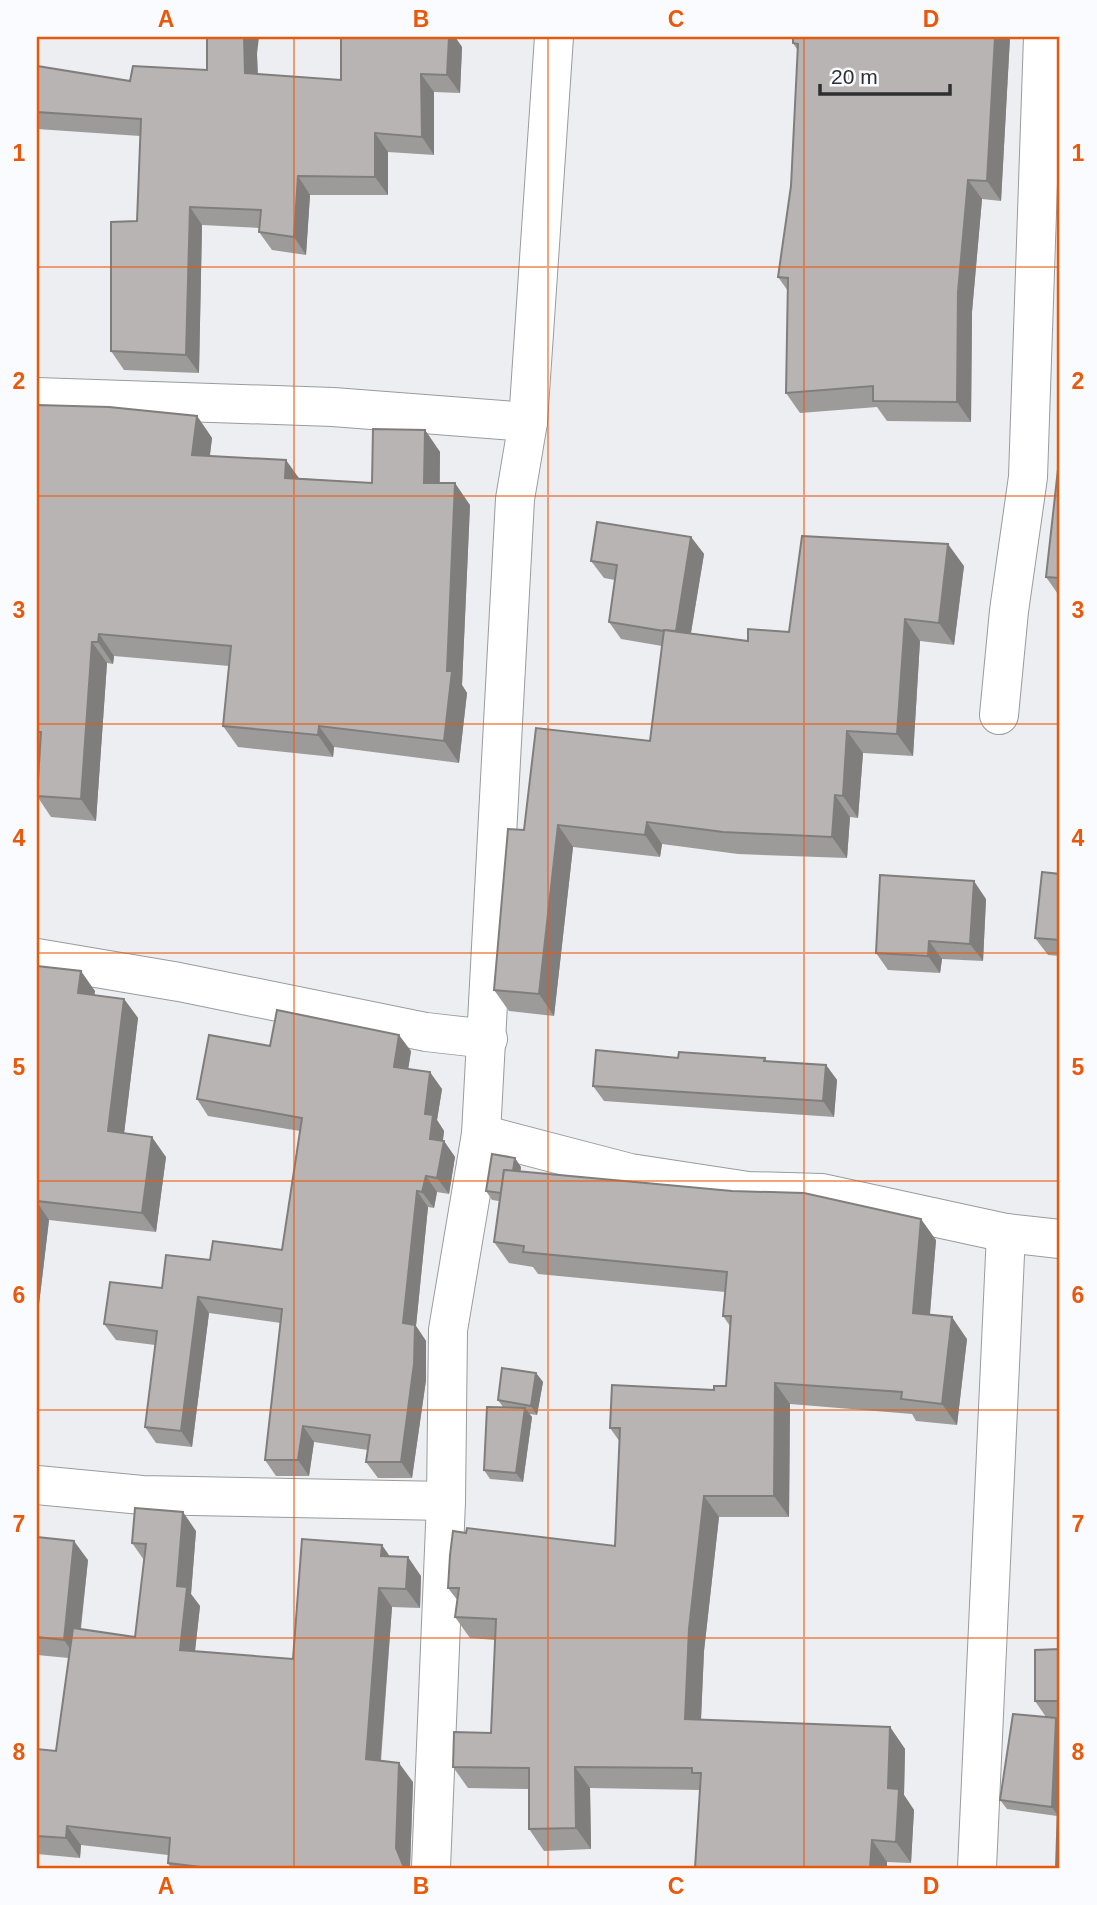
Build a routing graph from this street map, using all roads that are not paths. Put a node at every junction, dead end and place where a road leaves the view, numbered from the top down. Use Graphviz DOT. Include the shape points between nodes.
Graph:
graph roads {
  1 [pos="554,37"];
  2 [pos="1043,37"];
  3 [pos="37,397"];
  4 [pos="528,422"];
  5 [pos="999,715"];
  6 [pos="37,958"];
  7 [pos="488,1040"];
  8 [pos="481,1134"];
  9 [pos="1006,1233"];
  10 [pos="1060,1239"];
  11 [pos="37,1485"];
  12 [pos="446,1501"];
  13 [pos="431,1868"];
  14 [pos="977,1868"];
  1 -- 4 [label="street"];
  2 -- 5 [label="street" via="1028,477"];
  3 -- 4 [label="street" via="333,407"];
  4 -- 7 [label="street" via="515,499"];
  6 -- 7 [label="street"];
  7 -- 8 [label="street"];
  8 -- 9 [label="street" via="630,1173 747,1191 822,1193"];
  8 -- 12 [label="street" via="448,1329"];
  9 -- 10 [label="street"];
  9 -- 14 [label="street"];
  11 -- 12 [label="street" via="142,1495"];
  12 -- 13 [label="street"];
}
